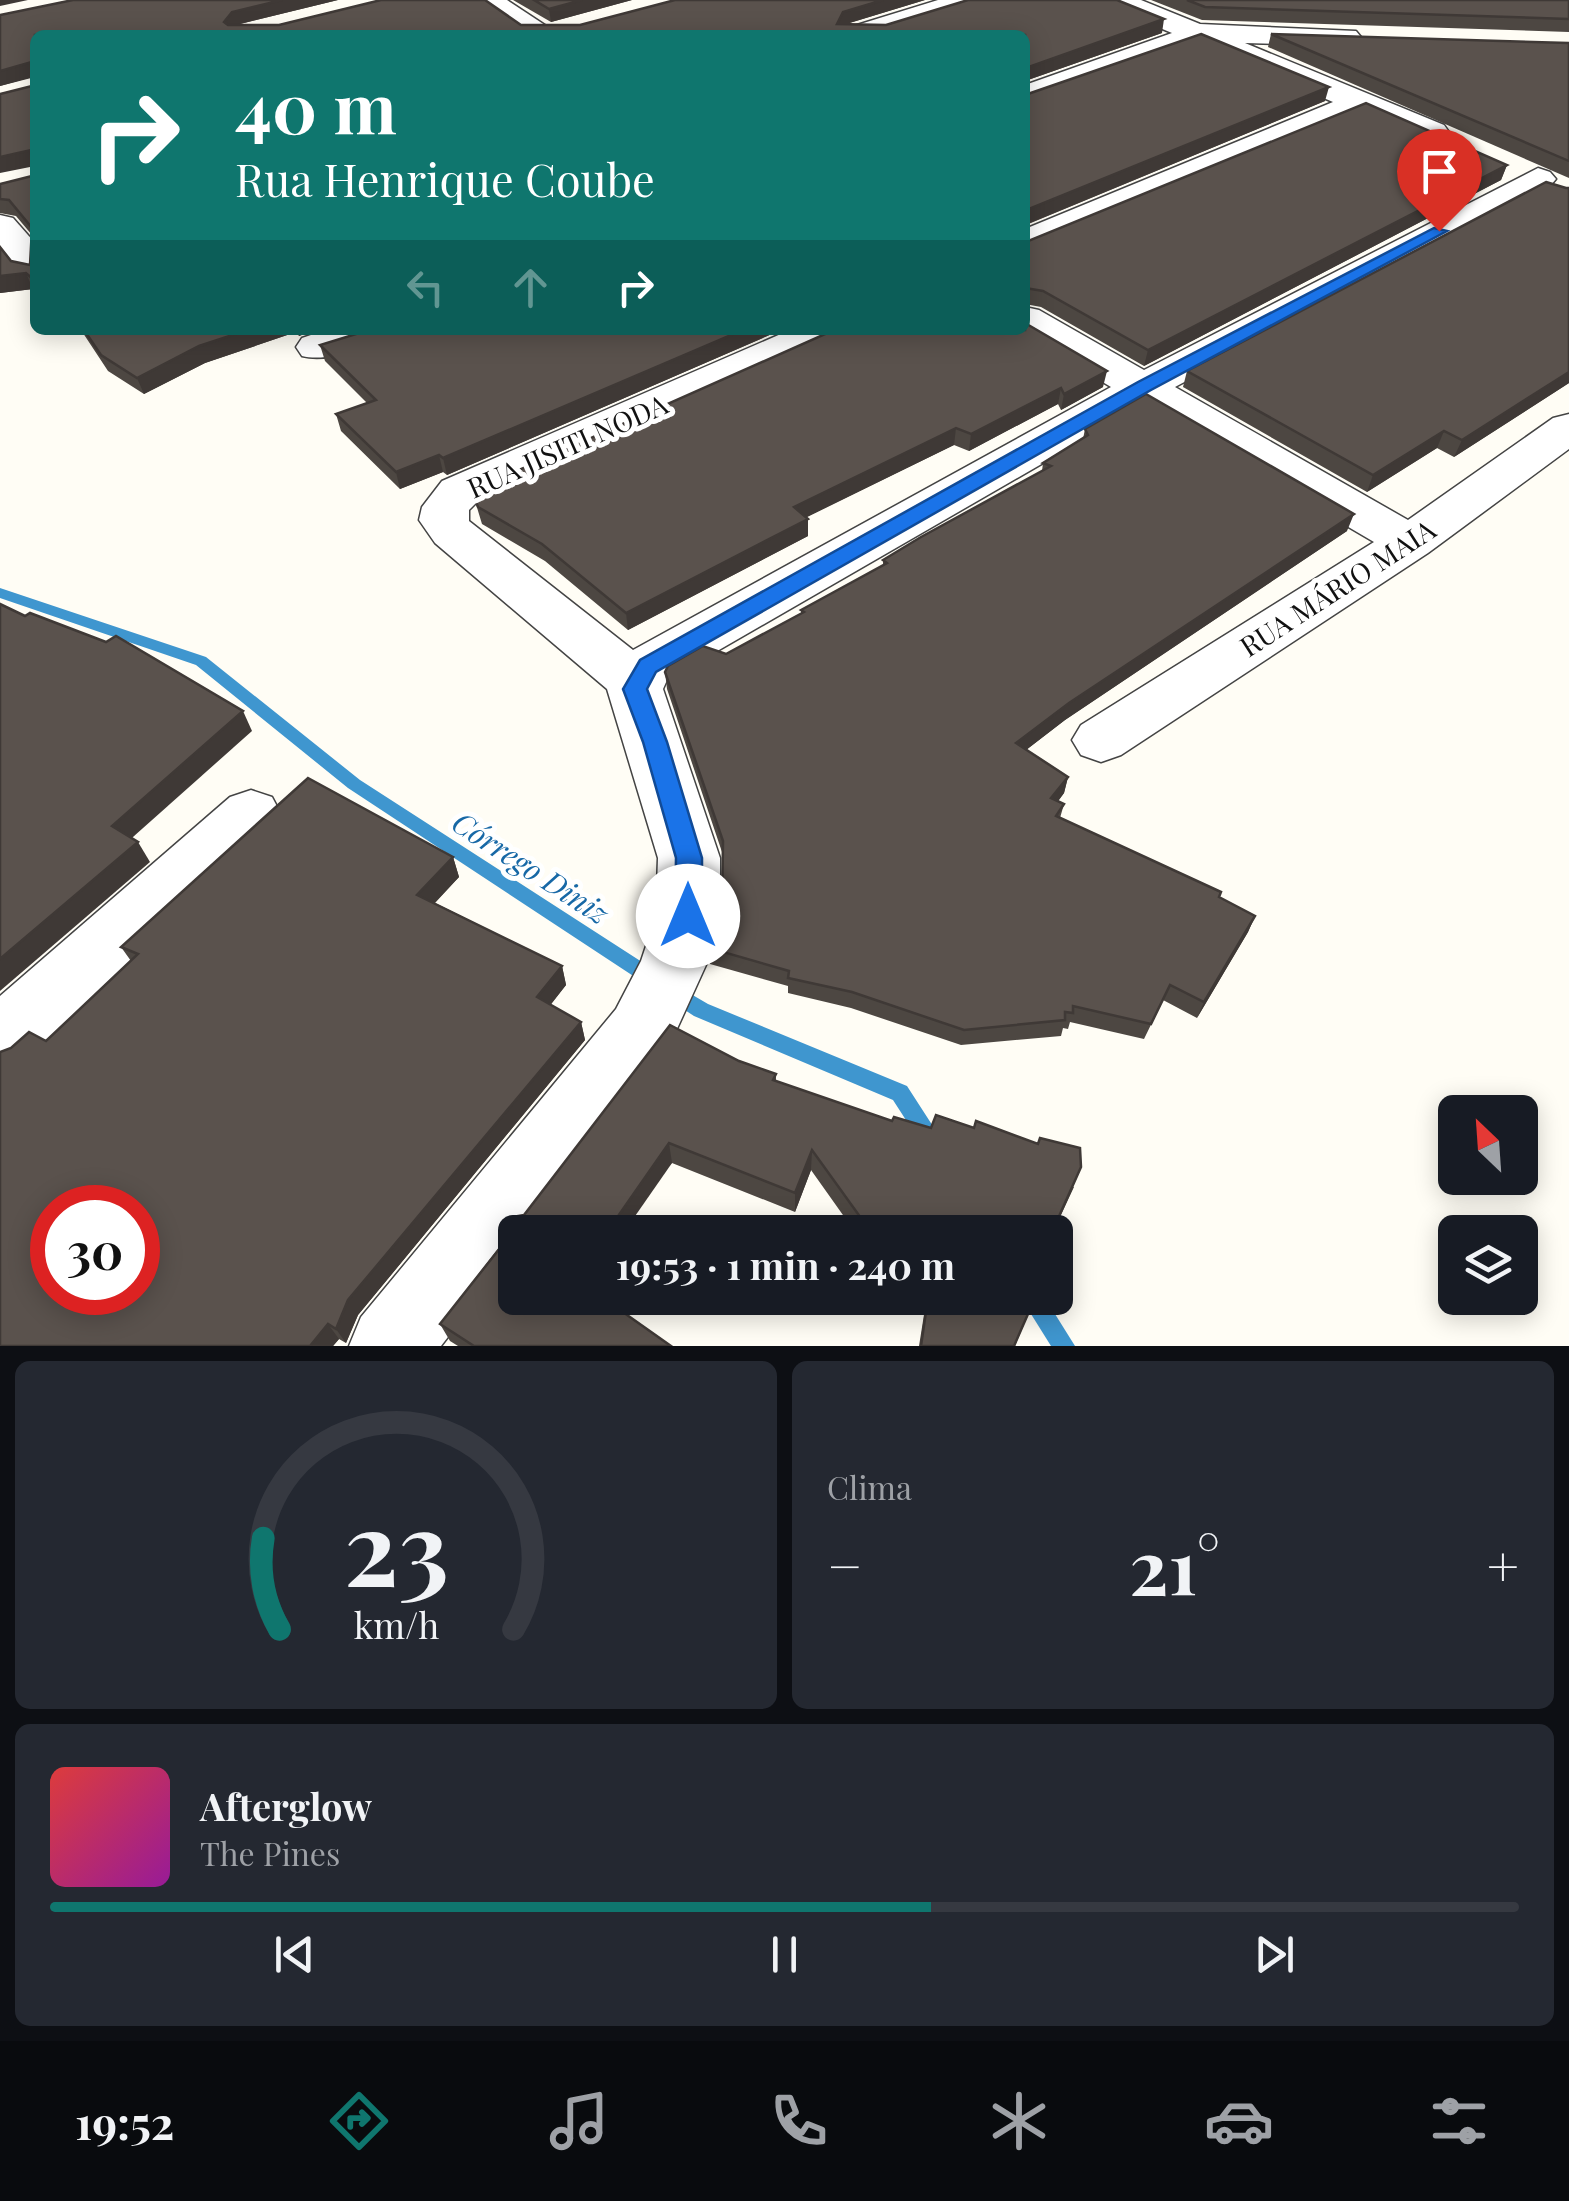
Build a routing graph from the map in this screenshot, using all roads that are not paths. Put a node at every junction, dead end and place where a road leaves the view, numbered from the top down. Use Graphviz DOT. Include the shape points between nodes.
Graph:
graph roads {
  1 [pos="486,0"];
  2 [pos="967,0"];
  3 [pos="1117,0"];
  4 [pos="547,30"];
  5 [pos="870,30"];
  6 [pos="1200,33"];
  7 [pos="1377,38"];
  8 [pos="1030,94"];
  9 [pos="1362,101"];
  10 [pos="1468,148"];
  11 [pos="1536,179"];
  12 [pos="0,226"];
  13 [pos="1030,241"];
  14 [pos="30,260"];
  15 [pos="1030,321"];
  16 [pos="352,335"];
  17 [pos="814,335"];
  18 [pos="318,347"];
  19 [pos="1145,386"];
  20 [pos="1569,428"];
  21 [pos="1410,542"];
  22 [pos="642,674"];
  23 [pos="1101,740"];
  24 [pos="251,814"];
  25 [pos="0,1040"];
  26 [pos="390,1346"];
  1 -- 4 [label="street"];
  2 -- 5 [label="street"];
  3 -- 6 [label="street"];
  6 -- 7 [label="street"];
  6 -- 8 [label="street"];
  6 -- 9 [label="street"];
  9 -- 10 [label="street"];
  9 -- 13 [label="street"];
  11 -- 19 [label="street"];
  12 -- 14 [label="street"];
  15 -- 19 [label="street"];
  16 -- 18 [label="street"];
  17 -- 22 [label="street, RUA JISITI NODA" via="459,492 446,507 443,520 452,532"];
  19 -- 21 [label="street"];
  19 -- 22 [label="street"];
  20 -- 21 [label="street, RUA MÁRIO MAIA"];
  21 -- 23 [label="street, RUA MÁRIO MAIA"];
  22 -- 26 [label="street" via="635,689 689,858 688,916 673,966 641,1031"];
  24 -- 25 [label="street"];
}
